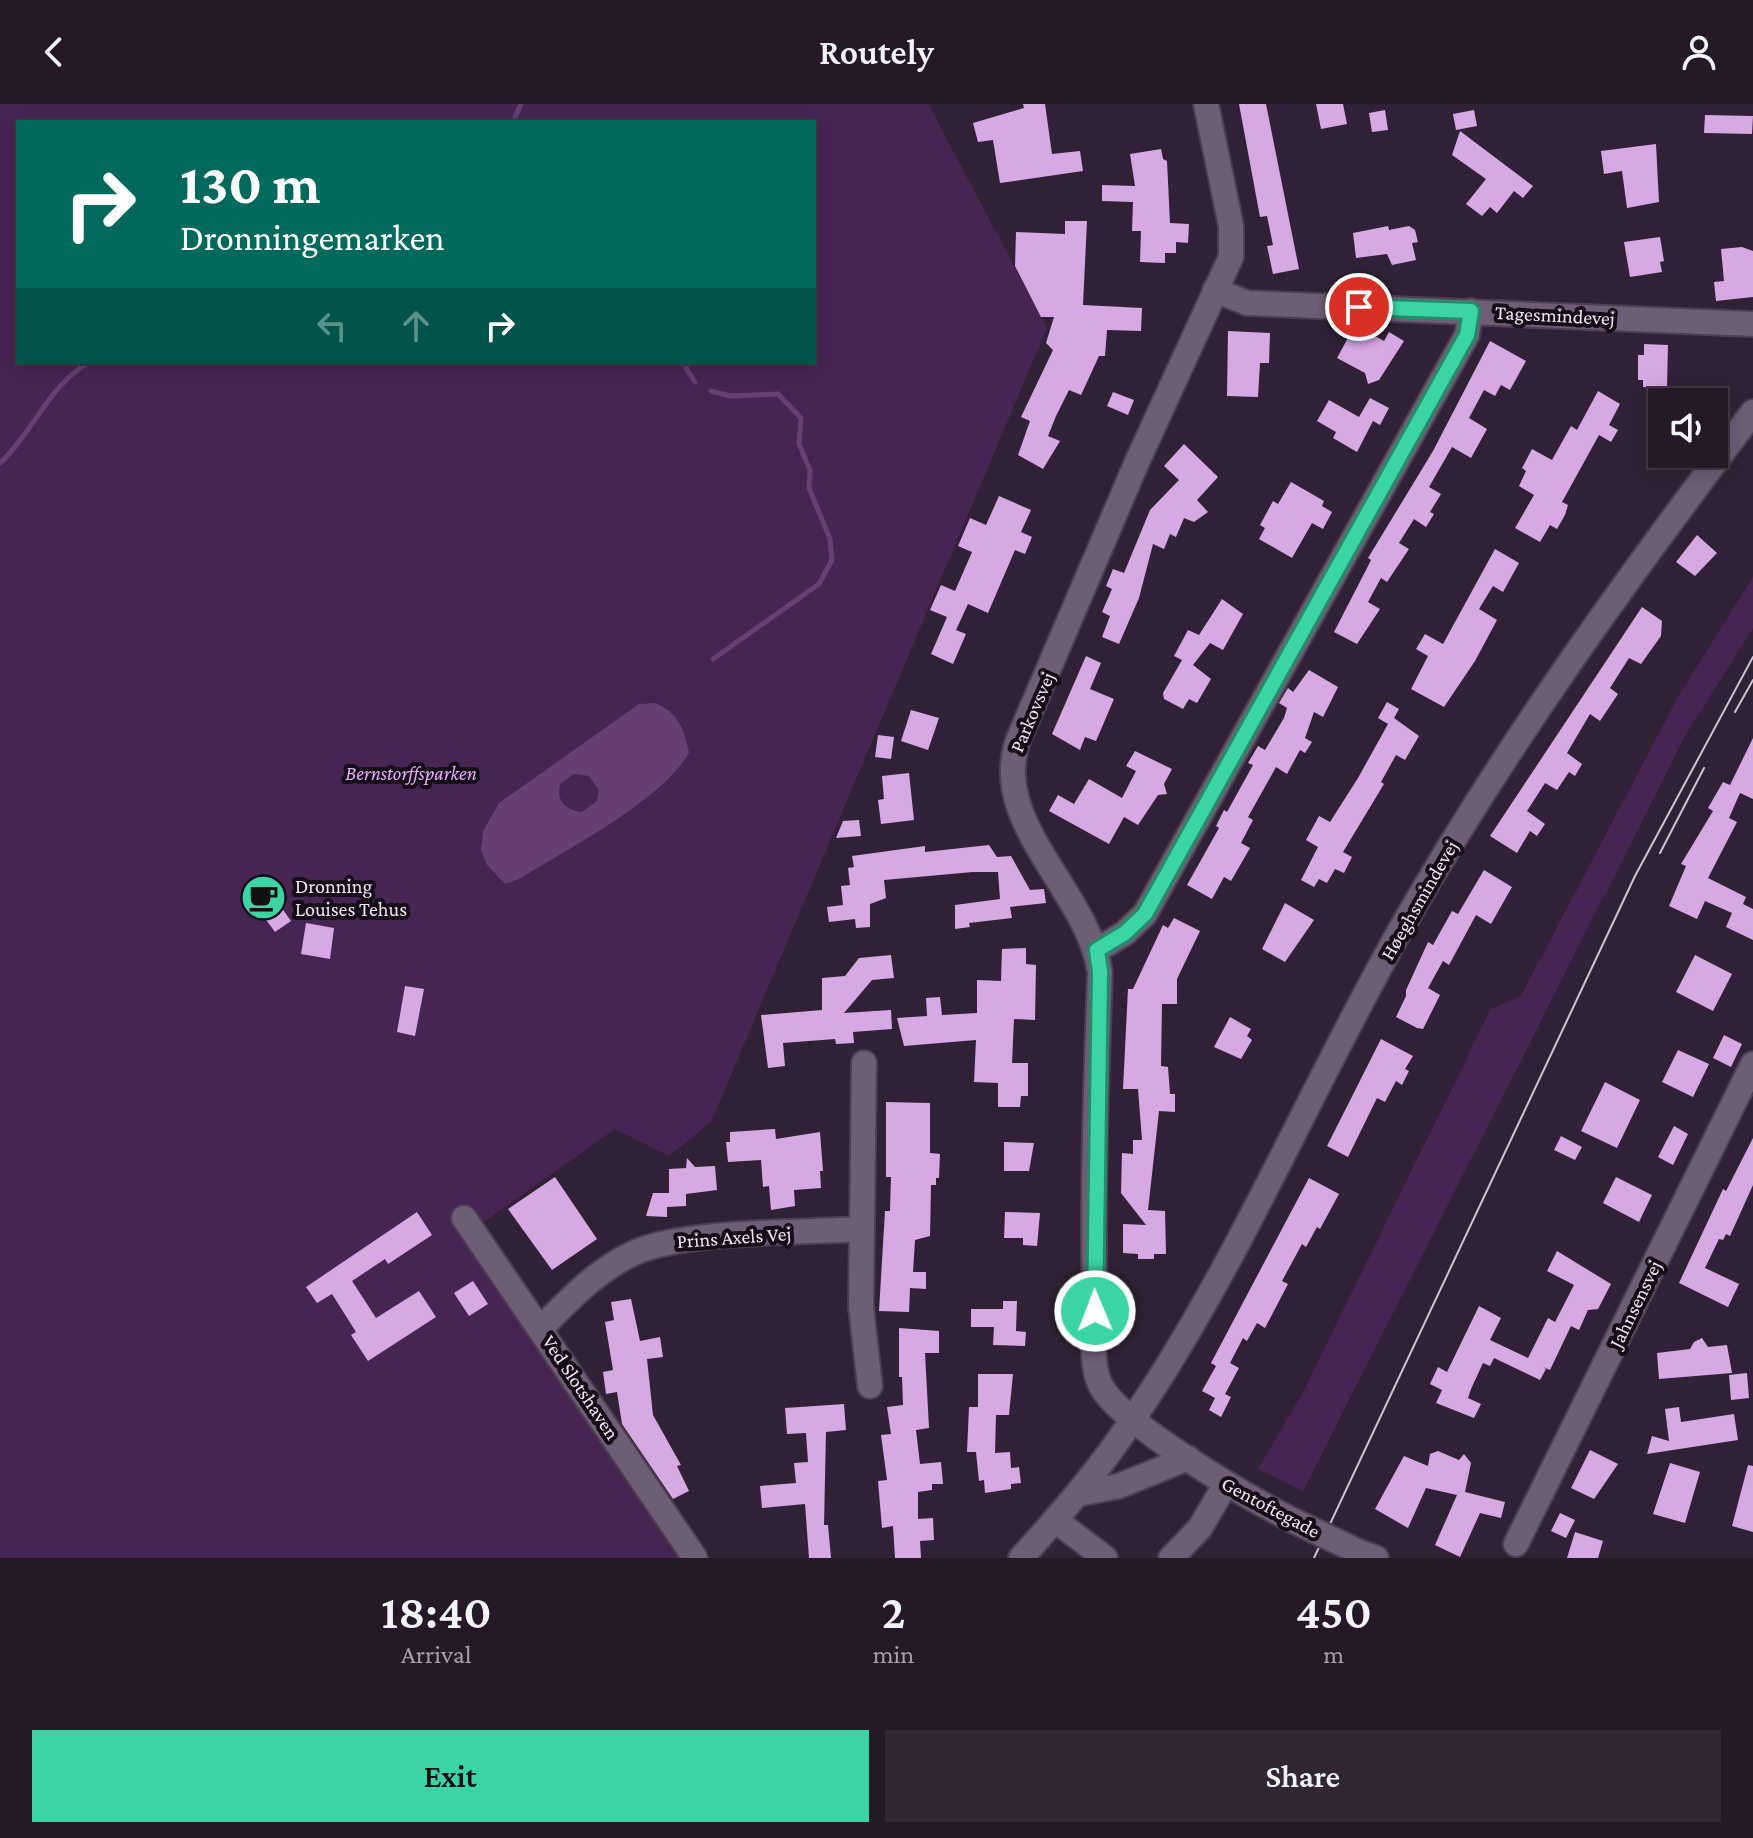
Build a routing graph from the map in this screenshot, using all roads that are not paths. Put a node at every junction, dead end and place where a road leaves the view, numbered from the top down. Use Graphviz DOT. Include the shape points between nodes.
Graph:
graph roads {
  1 [pos="1206,104"];
  2 [pos="1215,290"];
  3 [pos="1471,311"];
  4 [pos="1753,324"];
  5 [pos="1753,412"];
  6 [pos="1097,950"];
  7 [pos="864,1063"];
  8 [pos="1753,1064"];
  9 [pos="464,1218"];
  10 [pos="861,1229"];
  11 [pos="541,1328"];
  12 [pos="870,1386"];
  13 [pos="1134,1418"];
  14 [pos="1188,1458"];
  15 [pos="1225,1485"];
  16 [pos="1078,1494"];
  17 [pos="1055,1520"];
  18 [pos="1516,1544"];
  19 [pos="1368,1555"];
  20 [pos="695,1558"];
  21 [pos="1021,1558"];
  22 [pos="1105,1558"];
  23 [pos="1171,1558"];
  1 -- 2 [label="street, Parkovsvej" via="1231,226 1231,257"];
  2 -- 3 [label="street, Tagesmindevej" via="1247,303"];
  2 -- 6 [label="street, Parkovsvej" via="1012,756 1014,794 1026,825 1084,918"];
  3 -- 4 [label="street, Tagesmindevej"];
  3 -- 6 [label="street" via="1467,335 1145,914"];
  5 -- 13 [label="street, Høeghsmindevej" via="1614,596 1458,831 1193,1320"];
  6 -- 13 [label="street, Parkovsvej" via="1096,1370 1108,1397"];
  7 -- 10 [label="street"];
  8 -- 18 [label="street, Jahnsensvej"];
  9 -- 11 [label="street, Ved Slotshaven"];
  10 -- 11 [label="street, Prins Axels Vej" via="668,1241 605,1270"];
  10 -- 12 [label="street" via="861,1307"];
  11 -- 20 [label="street, Ved Slotshaven"];
  13 -- 14 [label="street, Gentoftegade"];
  13 -- 16 [label="street, Høeghsmindevej"];
  14 -- 15 [label="street, Gentoftegade"];
  14 -- 16 [label="street" via="1119,1486"];
  15 -- 19 [label="street, Gentoftegade, bridge"];
  15 -- 23 [label="street" via="1200,1528"];
  16 -- 17 [label="street, Høeghsmindevej"];
  17 -- 21 [label="street, Høeghsmindevej"];
  17 -- 22 [label="street"];
}
